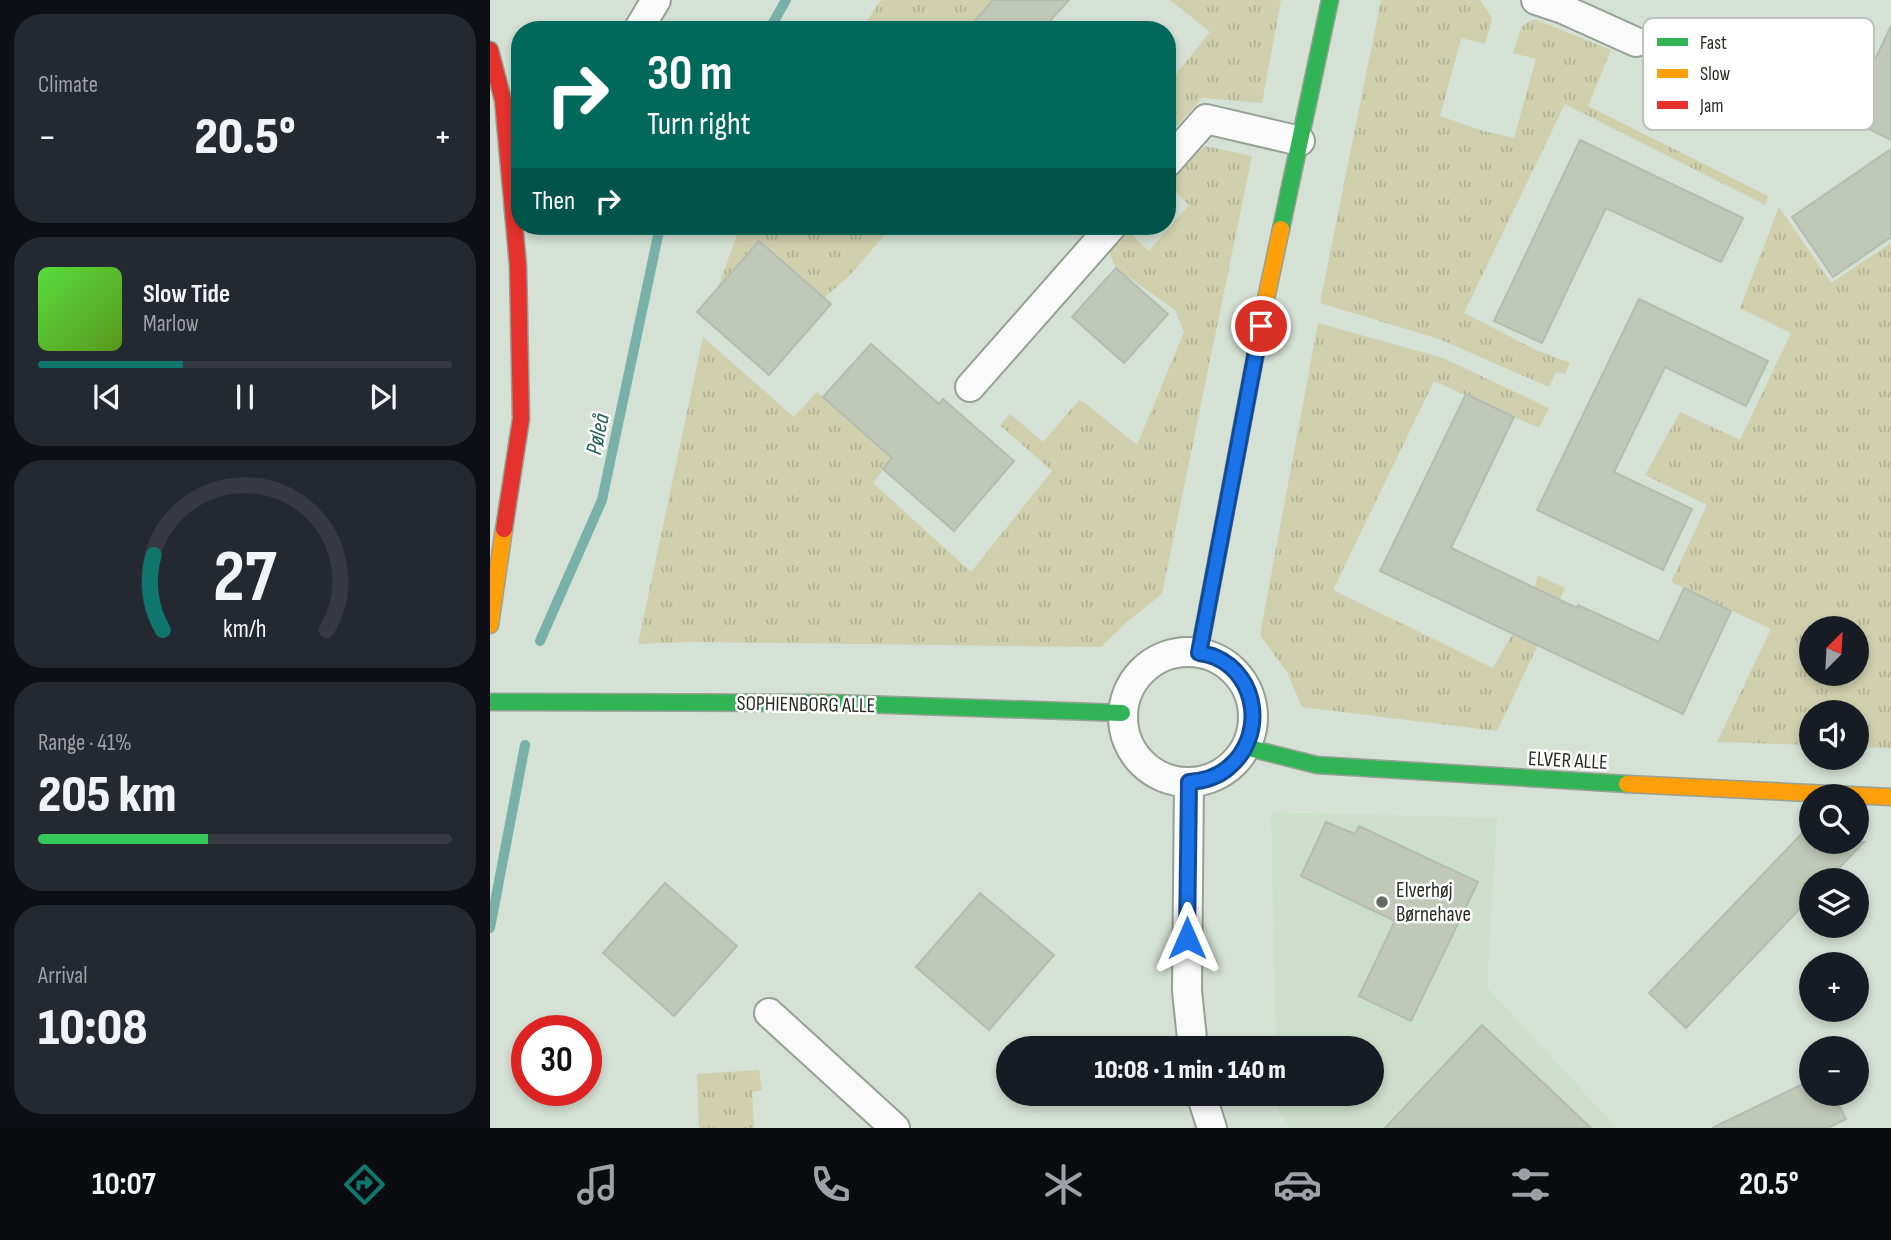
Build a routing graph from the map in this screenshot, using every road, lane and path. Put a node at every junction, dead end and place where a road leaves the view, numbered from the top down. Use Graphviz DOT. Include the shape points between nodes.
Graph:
graph roads {
  1 [pos="656,0"];
  2 [pos="1330,0"];
  3 [pos="1536,0"];
  4 [pos="643,21"];
  5 [pos="1636,42"];
  6 [pos="490,50"];
  7 [pos="511,97"];
  8 [pos="1300,141"];
  9 [pos="1176,153"];
  10 [pos="518,235"];
  11 [pos="1104,235"];
  12 [pos="970,387"];
  13 [pos="490,625"];
  14 [pos="1199,653"];
  15 [pos="490,702"];
  16 [pos="1122,713"];
  17 [pos="1245,747"];
  18 [pos="1189,782"];
  19 [pos="1891,797"];
  20 [pos="769,1013"];
  21 [pos="1192,1036"];
  22 [pos="1205,1106"];
  23 [pos="895,1128"];
  24 [pos="1212,1128"];
  1 -- 4 [label="street"];
  2 -- 8 [label="street"];
  3 -- 5 [label="street"];
  6 -- 7 [label="street"];
  8 -- 9 [label="street" via="1206,119"];
  8 -- 14 [label="street"];
  10 -- 13 [label="street" via="521,419"];
  11 -- 12 [label="street"];
  14 -- 16 [label="street" via="1173,653 1147,665 1126,693"];
  14 -- 17 [label="street" via="1230,667 1250,695 1252,729"];
  15 -- 16 [label="street, SOPHIENBORG ALLE" via="832,703"];
  16 -- 18 [label="street" via="1133,753 1148,769 1167,779"];
  17 -- 18 [label="street" via="1228,769"];
  17 -- 19 [label="street, ELVER ALLE" via="1317,765"];
  18 -- 21 [label="street" via="1187,991"];
  20 -- 23 [label="street"];
  22 -- 24 [label="street"];
}
